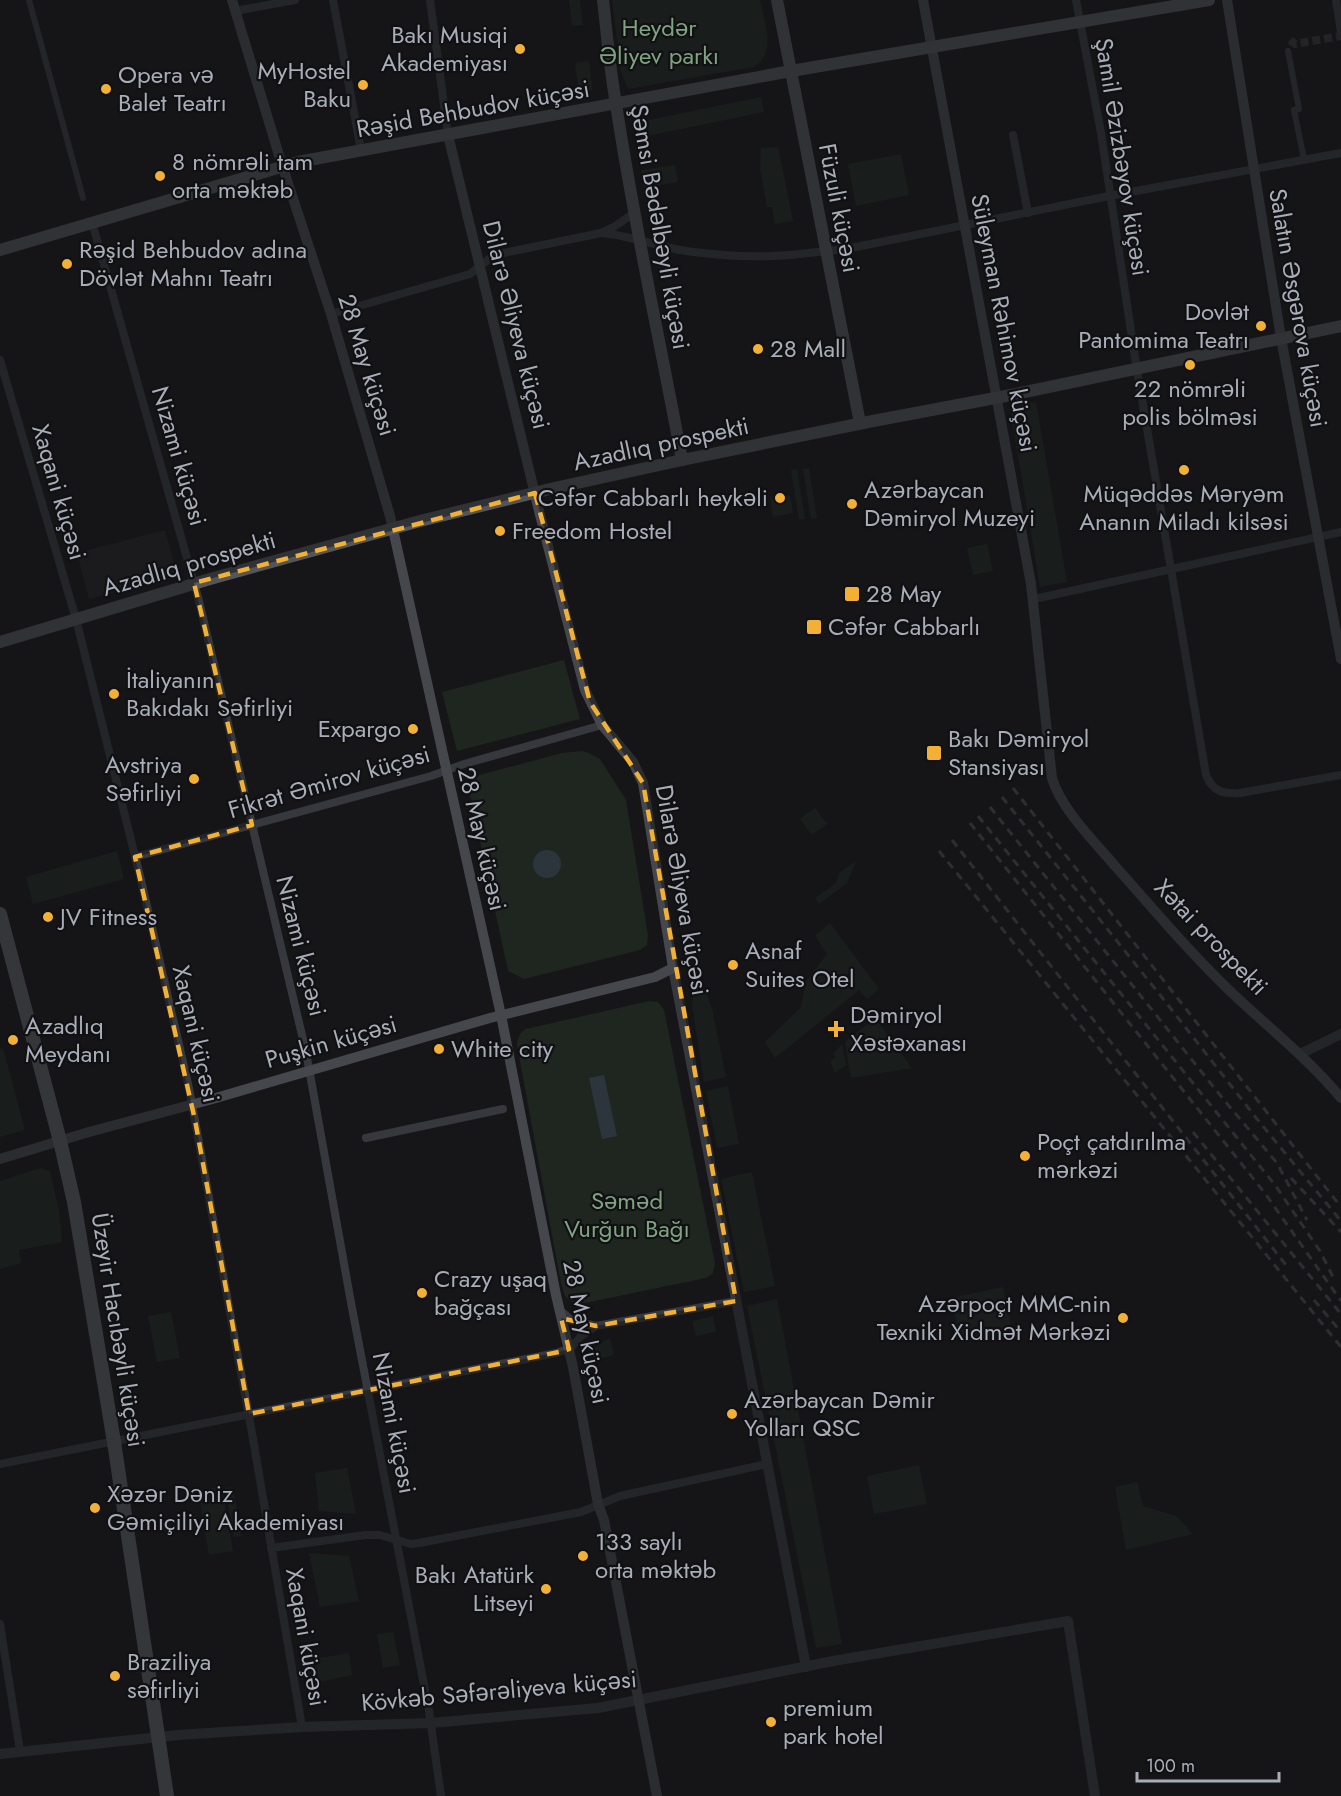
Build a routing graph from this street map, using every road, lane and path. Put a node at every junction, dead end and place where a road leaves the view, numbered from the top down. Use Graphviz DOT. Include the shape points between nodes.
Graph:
graph roads {
  1 [pos="29,0"];
  2 [pos="231,0"];
  3 [pos="295,0"];
  4 [pos="333,0"];
  5 [pos="430,0"];
  6 [pos="603,0"];
  7 [pos="777,0"];
  8 [pos="923,0"];
  9 [pos="1076,0"];
  10 [pos="1209,0"];
  11 [pos="1227,0"];
  12 [pos="1336,0"];
  13 [pos="235,11"];
  14 [pos="1080,21"];
  15 [pos="1341,32"];
  16 [pos="931,47"];
  17 [pos="1288,51"];
  18 [pos="791,71"];
  19 [pos="616,104"];
  20 [pos="448,135"];
  21 [pos="1013,135"];
  22 [pos="361,150"];
  23 [pos="1341,153"];
  24 [pos="1304,159"];
  25 [pos="282,165"];
  26 [pos="1252,169"];
  27 [pos="1109,196"];
  28 [pos="82,198"];
  29 [pos="634,213"];
  30 [pos="1028,213"];
  31 [pos="92,222"];
  32 [pos="964,225"];
  33 [pos="601,233"];
  34 [pos="639,240"];
  35 [pos="0,250"];
  36 [pos="826,251"];
  37 [pos="481,266"];
  38 [pos="331,314"];
  39 [pos="1341,326"];
  40 [pos="1281,338"];
  41 [pos="0,360"];
  42 [pos="1137,369"];
  43 [pos="997,398"];
  44 [pos="860,423"];
  45 [pos="682,460"];
  46 [pos="535,493"];
  47 [pos="393,529"];
  48 [pos="1341,532"];
  49 [pos="1318,536"];
  50 [pos="1171,568"];
  51 [pos="194,584"];
  52 [pos="1034,599"];
  53 [pos="76,619"];
  54 [pos="0,642"];
  55 [pos="1341,659"];
  56 [pos="602,725"];
  57 [pos="445,770"];
  58 [pos="1341,775"];
  59 [pos="1059,797"];
  60 [pos="252,825"];
  61 [pos="135,857"];
  62 [pos="0,914"];
  63 [pos="673,968"];
  64 [pos="501,1015"];
  65 [pos="1341,1034"];
  66 [pos="1300,1054"];
  67 [pos="309,1070"];
  68 [pos="1341,1098"];
  69 [pos="192,1104"];
  70 [pos="503,1109"];
  71 [pos="366,1138"];
  72 [pos="60,1140"];
  73 [pos="0,1159"];
  74 [pos="735,1300"];
  75 [pos="558,1307"];
  76 [pos="596,1326"];
  77 [pos="569,1349"];
  78 [pos="367,1390"];
  79 [pos="249,1414"];
  80 [pos="114,1442"];
  81 [pos="0,1464"];
  82 [pos="767,1464"];
  83 [pos="598,1504"];
  84 [pos="398,1539"];
  85 [pos="272,1548"];
  86 [pos="0,1624"];
  87 [pos="806,1667"];
  88 [pos="638,1700"];
  89 [pos="431,1723"];
  90 [pos="302,1727"];
  91 [pos="158,1737"];
  92 [pos="20,1751"];
  93 [pos="0,1754"];
  94 [pos="167,1796"];
  95 [pos="441,1796"];
  96 [pos="657,1796"];
  97 [pos="1095,1796"];
  1 -- 28 [label="street"];
  2 -- 13 [label="main road, 28 May küçəsi"];
  3 -- 13 [label="street"];
  4 -- 22 [label="street"];
  5 -- 20 [label="street, Dilarə Əliyeva küçəsi"];
  6 -- 19 [label="main road, Şəmsi Bədəlbəyli küçəsi"];
  7 -- 18 [label="main road, Füzuli küçəsi"];
  8 -- 16 [label="main road, Süleyman Rəhimov küçəsi"];
  9 -- 14 [label="street, Şamil Əzizbəyov küçəsi"];
  10 -- 14 [label="main road, Rəşid Behbudov küçəsi"];
  11 -- 26 [label="main road, Salatın Əsgərova küçəsi"];
  12 -- 15 [label="street"];
  13 -- 25 [label="main road, 28 May küçəsi"];
  14 -- 16 [label="main road, Rəşid Behbudov küçəsi"];
  14 -- 27 [label="street, Şamil Əzizbəyov küçəsi"];
  16 -- 18 [label="main road, Rəşid Behbudov küçəsi"];
  16 -- 32 [label="main road, Süleyman Rəhimov küçəsi"];
  17 -- 24 [label="street"];
  18 -- 19 [label="main road, Rəşid Behbudov küçəsi"];
  18 -- 36 [label="main road, Füzuli küçəsi"];
  19 -- 20 [label="main road, Rəşid Behbudov küçəsi"];
  19 -- 29 [label="main road, Şəmsi Bədəlbəyli küçəsi"];
  20 -- 22 [label="main road, Rəşid Behbudov küçəsi"];
  20 -- 37 [label="main road, Dilarə Əliyeva küçəsi"];
  21 -- 30 [label="street"];
  22 -- 25 [label="main road, Rəşid Behbudov küçəsi"];
  23 -- 24 [label="street"];
  24 -- 26 [label="street"];
  25 -- 31 [label="main road, Rəşid Behbudov küçəsi"];
  25 -- 38 [label="main road, 28 May küçəsi"];
  26 -- 27 [label="street"];
  26 -- 40 [label="main road, Salatın Əsgərova küçəsi"];
  27 -- 30 [label="street"];
  27 -- 42 [label="street, Şamil Əzizbəyov küçəsi"];
  29 -- 33 [label="street"];
  29 -- 34 [label="main road, Şəmsi Bədəlbəyli küçəsi"];
  30 -- 32 [label="street"];
  31 -- 35 [label="main road, Rəşid Behbudov küçəsi"];
  31 -- 51 [label="street, Nizami küçəsi"];
  32 -- 36 [label="street"];
  32 -- 43 [label="main road, Süleyman Rəhimov küçəsi"];
  33 -- 34 [label="street"];
  33 -- 37 [label="street" via="494,255"];
  34 -- 36 [label="street" via="684,251 749,256"];
  34 -- 45 [label="main road, Şəmsi Bədəlbəyli küçəsi"];
  36 -- 44 [label="main road, Füzuli küçəsi"];
  37 -- 38 [label="street" via="470,274"];
  37 -- 46 [label="main road, Dilarə Əliyeva küçəsi"];
  38 -- 47 [label="main road, 28 May küçəsi"];
  39 -- 40 [label="main road, Azadlıq prospekti"];
  40 -- 42 [label="main road, Azadlıq prospekti"];
  40 -- 49 [label="main road, Salatın Əsgərova küçəsi"];
  41 -- 53 [label="street, Xaqani küçəsi"];
  42 -- 43 [label="main road, Azadlıq prospekti"];
  42 -- 50 [label="street, Şamil Əzizbəyov küçəsi"];
  43 -- 44 [label="main road, Azadlıq prospekti"];
  43 -- 52 [label="main road, Süleyman Rəhimov küçəsi"];
  44 -- 45 [label="main road, Azadlıq prospekti"];
  45 -- 46 [label="main road, Azadlıq prospekti"];
  46 -- 47 [label="main road, Azadlıq prospekti"];
  46 -- 56 [label="main road, Dilarə Əliyeva küçəsi" via="585,690"];
  47 -- 51 [label="main road, Azadlıq prospekti"];
  47 -- 57 [label="main road, 28 May küçəsi"];
  48 -- 49 [label="street"];
  49 -- 50 [label="street"];
  49 -- 55 [label="main road, Salatın Əsgərova küçəsi"];
  50 -- 52 [label="street"];
  50 -- 58 [label="street, Şamil Əzizbəyov küçəsi" via="1209,783 1220,792 1240,793"];
  51 -- 53 [label="main road, Azadlıq prospekti"];
  51 -- 60 [label="street, Nizami küçəsi"];
  52 -- 59 [label="main road, Süleyman Rəhimov küçəsi" via="1052,778"];
  53 -- 54 [label="main road, Azadlıq prospekti"];
  53 -- 61 [label="street, Xaqani küçəsi"];
  56 -- 57 [label="street, Fikrət Əmirov küçəsi"];
  56 -- 63 [label="main road, Dilarə Əliyeva küçəsi" via="633,762 643,783"];
  57 -- 60 [label="street, Fikrət Əmirov küçəsi"];
  57 -- 64 [label="main road, 28 May küçəsi"];
  59 -- 66 [label="main road, Xətai prospekti" via="1197,958"];
  60 -- 61 [label="street, Fikrət Əmirov küçəsi"];
  60 -- 67 [label="street, Nizami küçəsi"];
  61 -- 69 [label="street, Xaqani küçəsi"];
  62 -- 72 [label="highway, Üzeyir Hacıbəyli küçəsi"];
  63 -- 64 [label="main road, Puşkin küçəsi" via="655,977"];
  63 -- 74 [label="street, Dilarə Əliyeva küçəsi"];
  64 -- 67 [label="main road, Puşkin küçəsi"];
  64 -- 75 [label="main road, 28 May küçəsi"];
  65 -- 66 [label="street"];
  66 -- 68 [label="main road, Xətai prospekti"];
  67 -- 69 [label="main road, Puşkin küçəsi"];
  67 -- 78 [label="street, Nizami küçəsi"];
  69 -- 72 [label="main road, Puşkin küçəsi"];
  69 -- 79 [label="street, Xaqani küçəsi"];
  70 -- 71 [label="street"];
  72 -- 73 [label="main road, Puşkin küçəsi"];
  72 -- 80 [label="highway, Üzeyir Hacıbəyli küçəsi"];
  74 -- 76 [label="street"];
  74 -- 82 [label="street, Dilarə Əliyeva küçəsi"];
  75 -- 76 [label="street" via="571,1320"];
  75 -- 77 [label="main road, 28 May küçəsi"];
  76 -- 77 [label="street"];
  77 -- 78 [label="street"];
  77 -- 83 [label="main road, 28 May küçəsi"];
  78 -- 79 [label="street"];
  78 -- 84 [label="street, Nizami küçəsi"];
  79 -- 80 [label="street"];
  79 -- 85 [label="street, Xaqani küçəsi"];
  80 -- 81 [label="street"];
  80 -- 91 [label="highway, Üzeyir Hacıbəyli küçəsi"];
  82 -- 83 [label="street"];
  82 -- 87 [label="street, Dilarə Əliyeva küçəsi"];
  83 -- 84 [label="street" via="582,1512 419,1543"];
  83 -- 88 [label="main road, 28 May küçəsi"];
  84 -- 85 [label="street" via="365,1535"];
  84 -- 89 [label="street, Nizami küçəsi"];
  85 -- 90 [label="street, Xaqani küçəsi"];
  86 -- 92 [label="street"];
  87 -- 88 [label="street, Kövkəb Səfərəliyeva küçəsi"];
  87 -- 97 [label="street, Kövkəb Səfərəliyeva küçəsi" via="1068,1621"];
  88 -- 89 [label="street, Kövkəb Səfərəliyeva küçəsi" via="598,1708"];
  88 -- 96 [label="main road, 28 May küçəsi"];
  89 -- 90 [label="street, Kövkəb Səfərəliyeva küçəsi"];
  89 -- 95 [label="street, Nizami küçəsi"];
  90 -- 91 [label="street, Kövkəb Səfərəliyeva küçəsi"];
  91 -- 92 [label="street, Kövkəb Səfərəliyeva küçəsi"];
  91 -- 94 [label="highway, Üzeyir Hacıbəyli küçəsi"];
  92 -- 93 [label="street, Kövkəb Səfərəliyeva küçəsi"];
}
